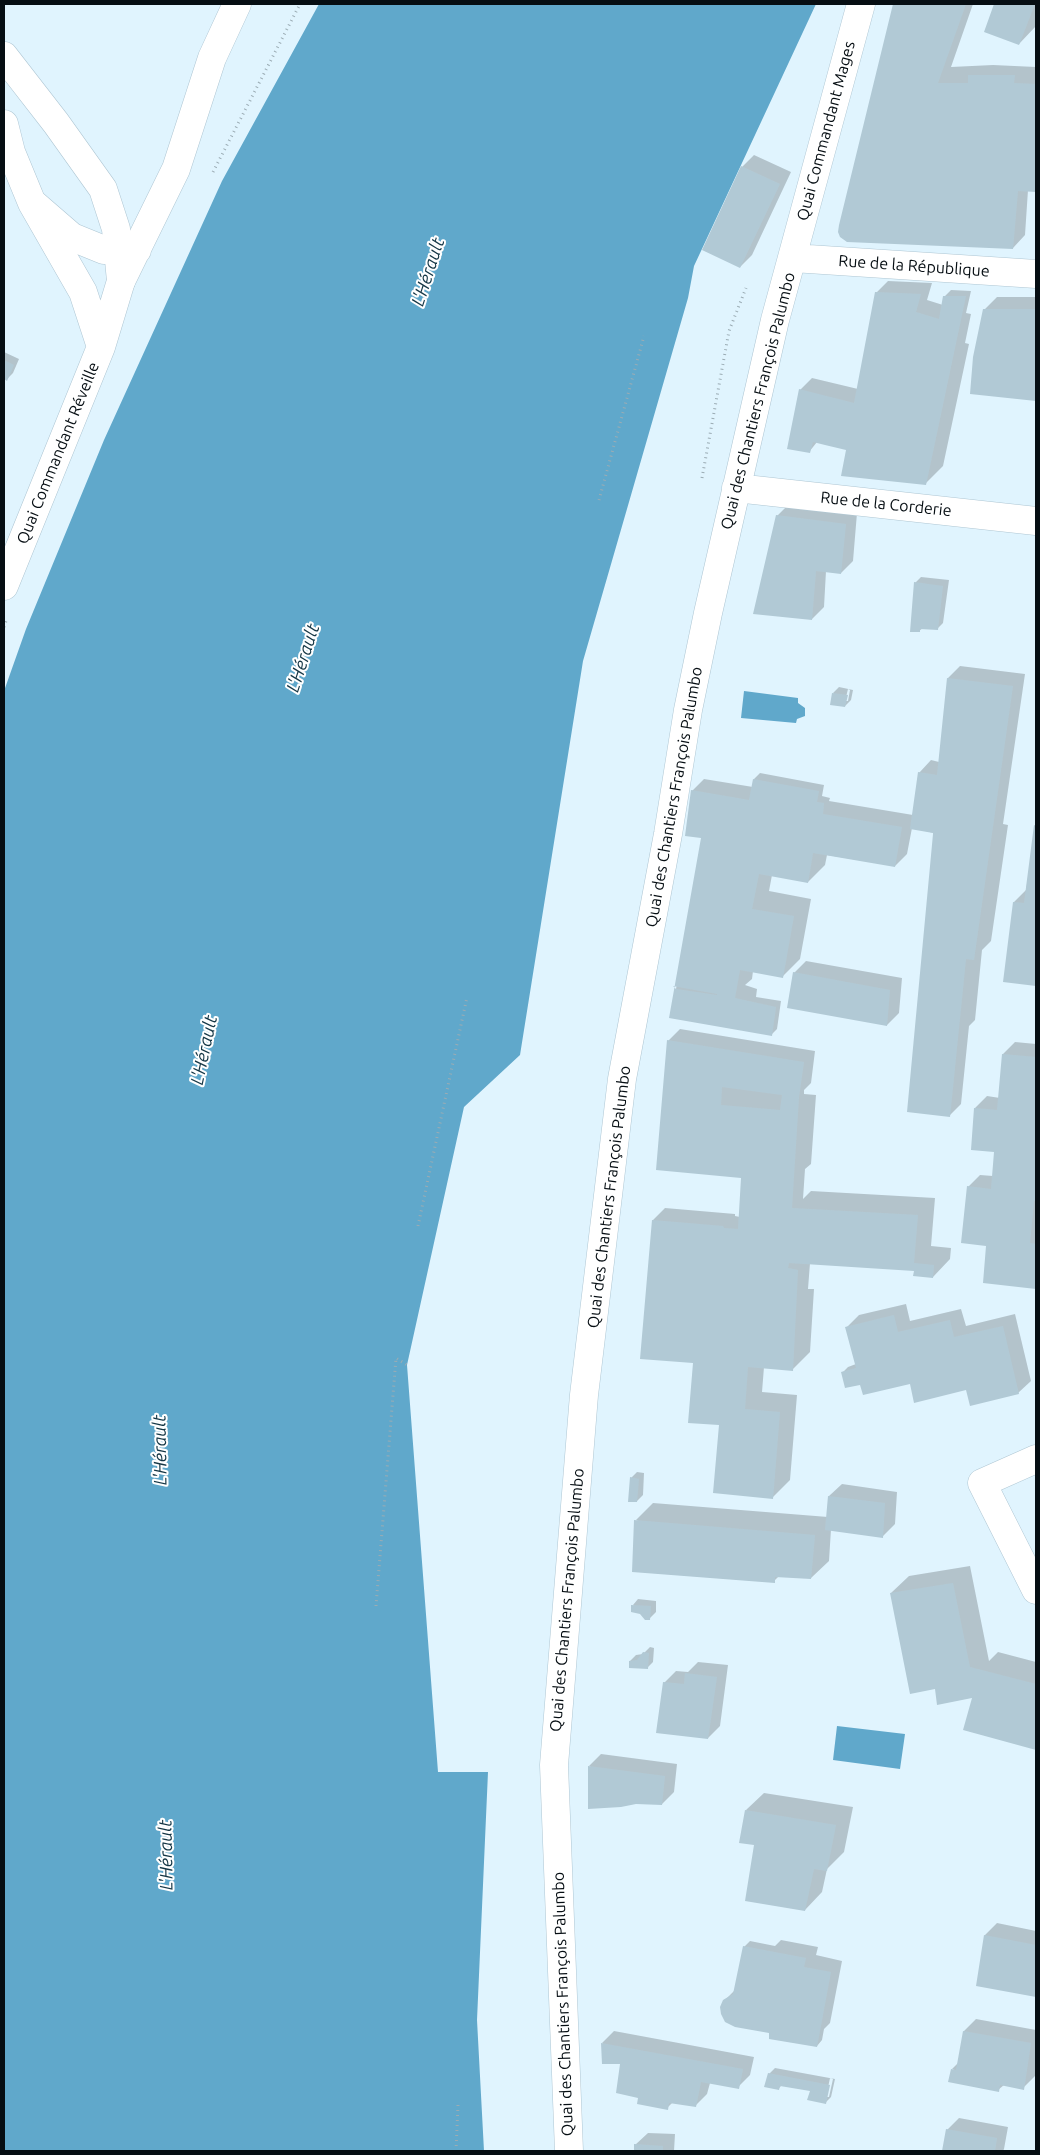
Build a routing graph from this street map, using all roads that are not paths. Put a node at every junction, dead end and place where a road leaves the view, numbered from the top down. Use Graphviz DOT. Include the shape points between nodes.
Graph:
graph roads {
  1 [pos="237,4"];
  2 [pos="861,4"];
  3 [pos="4,56"];
  4 [pos="4,124"];
  5 [pos="32,203"];
  6 [pos="128,251"];
  7 [pos="792,258"];
  8 [pos="1036,274"];
  9 [pos="101,347"];
  10 [pos="736,488"];
  11 [pos="1036,521"];
  12 [pos="4,586"];
  13 [pos="1036,1459"];
  14 [pos="1036,1590"];
  15 [pos="569,2151"];
  1 -- 6 [label="street" via="212,58 176,169"];
  2 -- 7 [label="street, Quai Commandant Mages"];
  3 -- 6 [label="street" via="103,190 116,229"];
  4 -- 5 [label="street" via="11,152"];
  5 -- 6 [label="street" via="72,237 104,250"];
  5 -- 9 [label="street" via="83,292"];
  6 -- 9 [label="street, Quai Commandant Réveille"];
  7 -- 8 [label="street, Rue de la République"];
  7 -- 10 [label="street, Quai des Chantiers François Palumbo"];
  9 -- 12 [label="street, Quai Commandant Réveille"];
  10 -- 11 [label="street, Rue de la Corderie"];
  10 -- 15 [label="street, Quai des Chantiers François Palumbo" via="688,710 622,1079 584,1395 554,1765"];
  13 -- 14 [label="street" via="982,1483"];
}
